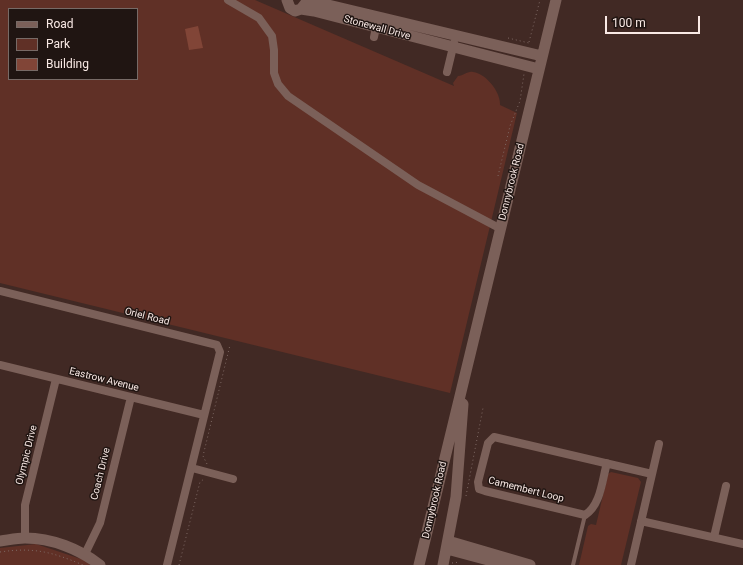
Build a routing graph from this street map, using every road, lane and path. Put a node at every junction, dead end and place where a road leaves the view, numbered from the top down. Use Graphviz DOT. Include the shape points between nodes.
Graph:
graph roads {
  1 [pos="228,0"];
  2 [pos="540,0"];
  3 [pos="556,0"];
  4 [pos="286,2"];
  5 [pos="304,3"];
  6 [pos="454,41"];
  7 [pos="526,53"];
  8 [pos="542,56"];
  9 [pos="524,65"];
  10 [pos="539,69"];
  11 [pos="447,72"];
  12 [pos="498,176"];
  13 [pos="501,229"];
  14 [pos="0,291"];
  15 [pos="230,345"];
  16 [pos="0,364"];
  17 [pos="467,364"];
  18 [pos="56,379"];
  19 [pos="131,397"];
  20 [pos="483,408"];
  21 [pos="204,415"];
  22 [pos="659,444"];
  23 [pos="607,463"];
  24 [pos="192,468"];
  25 [pos="207,472"];
  26 [pos="652,474"];
  27 [pos="233,479"];
  28 [pos="726,486"];
  29 [pos="465,498"];
  30 [pos="585,515"];
  31 [pos="642,521"];
  32 [pos="25,538"];
  33 [pos="714,538"];
  34 [pos="0,541"];
  35 [pos="743,544"];
  36 [pos="450,547"];
  37 [pos="0,552"];
  38 [pos="85,554"];
  39 [pos="462,562"];
  40 [pos="447,564"];
  41 [pos="83,565"];
  42 [pos="100,565"];
  43 [pos="167,565"];
  44 [pos="178,565"];
  45 [pos="420,565"];
  46 [pos="507,565"];
  47 [pos="530,565"];
  48 [pos="573,565"];
  49 [pos="631,565"];
  1 -- 13 [label="street" via="259,18 272,36 274,73 278,84 288,96 418,185"];
  2 -- 7 [label="path"];
  3 -- 8 [label="main road, Donnybrook Road"];
  4 -- 5 [label="main road, Stonewall Drive" via="295,10"];
  5 -- 6 [label="main road, Stonewall Drive" via="314,11 376,28"];
  6 -- 7 [label="main road, Stonewall Drive"];
  6 -- 9 [label="main road, Stonewall Drive"];
  6 -- 11 [label="street"];
  7 -- 8 [label="main road, Stonewall Drive"];
  8 -- 10 [label="main road, Donnybrook Road"];
  9 -- 10 [label="main road, Stonewall Drive"];
  9 -- 12 [label="path" via="520,101 510,126"];
  10 -- 13 [label="main road, Donnybrook Road"];
  13 -- 17 [label="main road, Donnybrook Road"];
  14 -- 21 [label="street, Oriel Road" via="217,344 220,352"];
  15 -- 25 [label="path" via="204,456 208,466"];
  16 -- 18 [label="street, Eastrow Avenue"];
  17 -- 36 [label="main road, Donnybrook Road"];
  17 -- 45 [label="main road, Donnybrook Road"];
  18 -- 19 [label="street, Eastrow Avenue"];
  18 -- 32 [label="street, Olympic Drive" via="25,505"];
  19 -- 21 [label="street, Eastrow Avenue"];
  19 -- 38 [label="street, Coach Drive" via="100,523"];
  20 -- 29 [label="path"];
  21 -- 24 [label="street"];
  22 -- 26 [label="street"];
  23 -- 26 [label="street, Camembert Loop"];
  23 -- 30 [label="street" via="596,504"];
  23 -- 30 [label="street, Camembert Loop" via="494,437 488,443 478,482 479,489"];
  24 -- 25 [label="street"];
  24 -- 43 [label="street"];
  25 -- 27 [label="street"];
  25 -- 44 [label="path" via="200,482"];
  26 -- 31 [label="street"];
  28 -- 33 [label="street"];
  30 -- 48 [label="lane"];
  31 -- 33 [label="street"];
  31 -- 49 [label="street"];
  32 -- 34 [label="main road"];
  32 -- 38 [label="main road" via="58,543"];
  33 -- 35 [label="street"];
  36 -- 40 [label="main road, Donnybrook Road"];
  36 -- 40 [label="path"];
  36 -- 46 [label="main road"];
  36 -- 47 [label="main road"];
  37 -- 41 [label="path" via="27,549 47,552"];
  38 -- 42 [label="main road"];
  39 -- 40 [label="path"];
}
